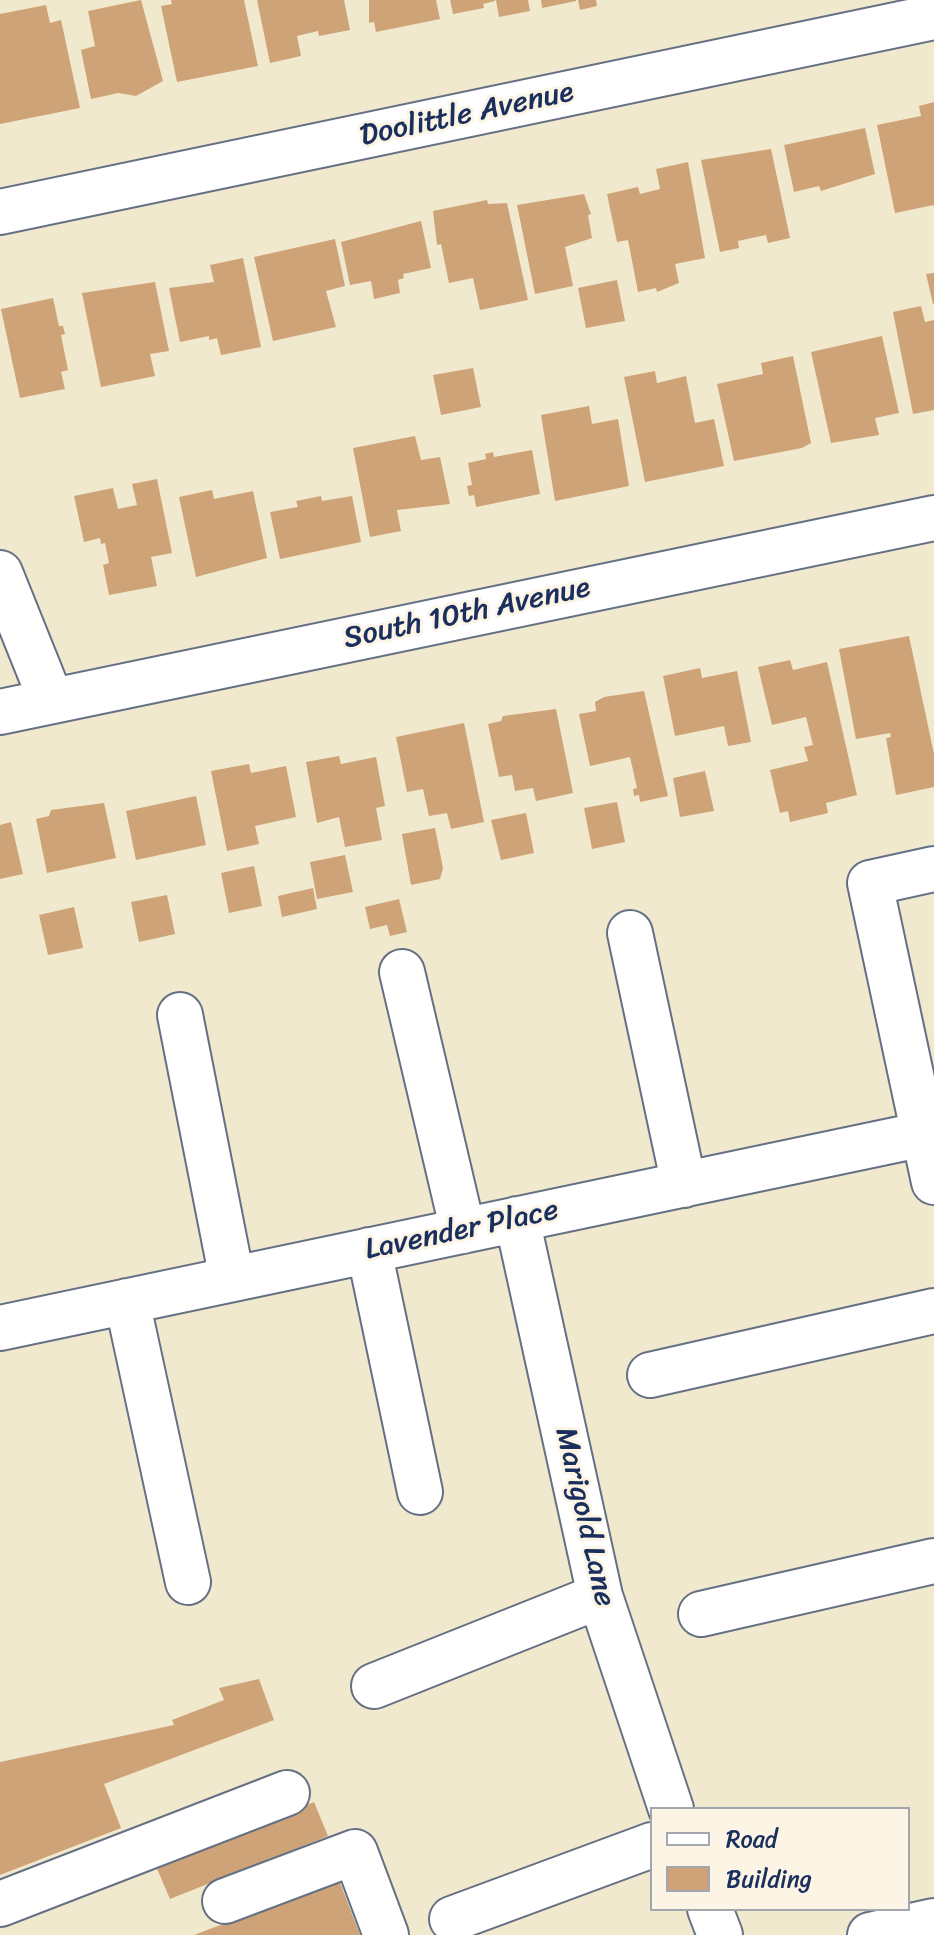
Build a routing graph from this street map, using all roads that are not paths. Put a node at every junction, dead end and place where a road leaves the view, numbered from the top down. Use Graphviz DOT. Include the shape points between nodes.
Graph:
graph roads {
  1 [pos="934,17"];
  2 [pos="0,212"];
  3 [pos="934,518"];
  4 [pos="0,573"];
  5 [pos="51,700"];
  6 [pos="0,712"];
  7 [pos="934,869"];
  8 [pos="630,933"];
  9 [pos="402,972"];
  10 [pos="180,1015"];
  11 [pos="925,1109"];
  12 [pos="934,1182"];
  13 [pos="684,1185"];
  14 [pos="517,1219"];
  15 [pos="463,1231"];
  16 [pos="369,1250"];
  17 [pos="232,1279"];
  18 [pos="127,1301"];
  19 [pos="934,1311"];
  20 [pos="2,1317"];
  21 [pos="650,1375"];
  22 [pos="420,1492"];
  23 [pos="934,1561"];
  24 [pos="188,1582"];
  25 [pos="600,1596"];
  26 [pos="701,1614"];
  27 [pos="374,1686"];
  28 [pos="287,1793"];
  29 [pos="670,1807"];
  30 [pos="650,1846"];
  31 [pos="225,1901"];
  32 [pos="0,1904"];
  33 [pos="711,1911"];
  34 [pos="452,1919"];
  35 [pos="925,1927"];
  36 [pos="386,1935"];
  37 [pos="720,1935"];
  38 [pos="870,1935"];
  1 -- 2 [label="street, Doolittle Avenue"];
  3 -- 5 [label="street, South 10th Avenue"];
  4 -- 5 [label="street"];
  5 -- 6 [label="street, South 10th Avenue"];
  7 -- 11 [label="street" via="870,883"];
  8 -- 13 [label="street"];
  9 -- 15 [label="street"];
  10 -- 17 [label="street"];
  11 -- 12 [label="street"];
  11 -- 13 [label="street, Lavender Place"];
  13 -- 14 [label="street, Lavender Place"];
  14 -- 15 [label="street, Lavender Place"];
  14 -- 25 [label="street, Marigold Lane"];
  15 -- 16 [label="street, Lavender Place"];
  16 -- 17 [label="street, Lavender Place"];
  16 -- 22 [label="street"];
  17 -- 18 [label="street, Lavender Place"];
  18 -- 20 [label="street, Lavender Place"];
  18 -- 24 [label="street"];
  19 -- 21 [label="street"];
  23 -- 26 [label="street"];
  25 -- 27 [label="street"];
  25 -- 29 [label="street, Marigold Lane"];
  28 -- 32 [label="street"];
  30 -- 34 [label="street"];
  31 -- 36 [label="street" via="355,1852"];
  33 -- 37 [label="street"];
  35 -- 38 [label="street"];
}
